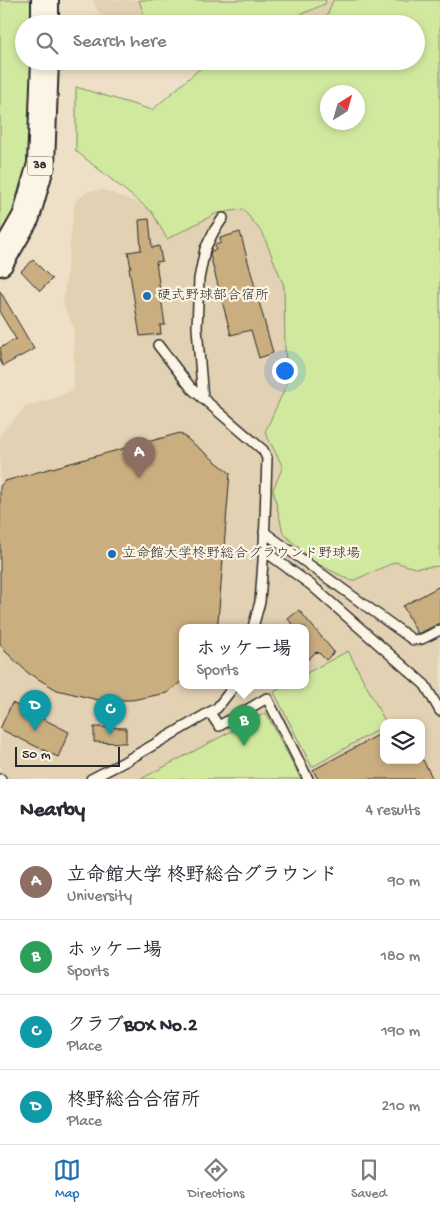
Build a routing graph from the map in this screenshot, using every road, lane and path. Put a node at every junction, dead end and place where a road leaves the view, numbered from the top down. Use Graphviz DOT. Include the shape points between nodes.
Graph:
graph roads {
  1 [pos="45,0"];
  2 [pos="45,15"];
  3 [pos="45,70"];
  4 [pos="223,218"];
  5 [pos="0,262"];
  6 [pos="158,345"];
  7 [pos="203,398"];
  8 [pos="264,532"];
  9 [pos="264,550"];
  10 [pos="254,624"];
  11 [pos="440,630"];
  12 [pos="232,689"];
  13 [pos="440,711"];
  14 [pos="210,713"];
  15 [pos="91,779"];
  16 [pos="308,779"];
  1 -- 2 [label="main road"];
  3 -- 5 [label="main road, 38" via="41,164 26,217"];
  4 -- 7 [label="lane" via="205,250 199,279 197,328"];
  6 -- 7 [label="lane" via="192,389"];
  7 -- 8 [label="lane" via="268,458"];
  8 -- 9 [label="lane"];
  8 -- 11 [label="lane" via="413,640"];
  9 -- 10 [label="lane" via="260,602"];
  9 -- 13 [label="lane" via="311,585 426,686"];
  12 -- 14 [label="lane"];
  14 -- 15 [label="lane"];
  14 -- 16 [label="lane" via="218,726 267,698"];
}
